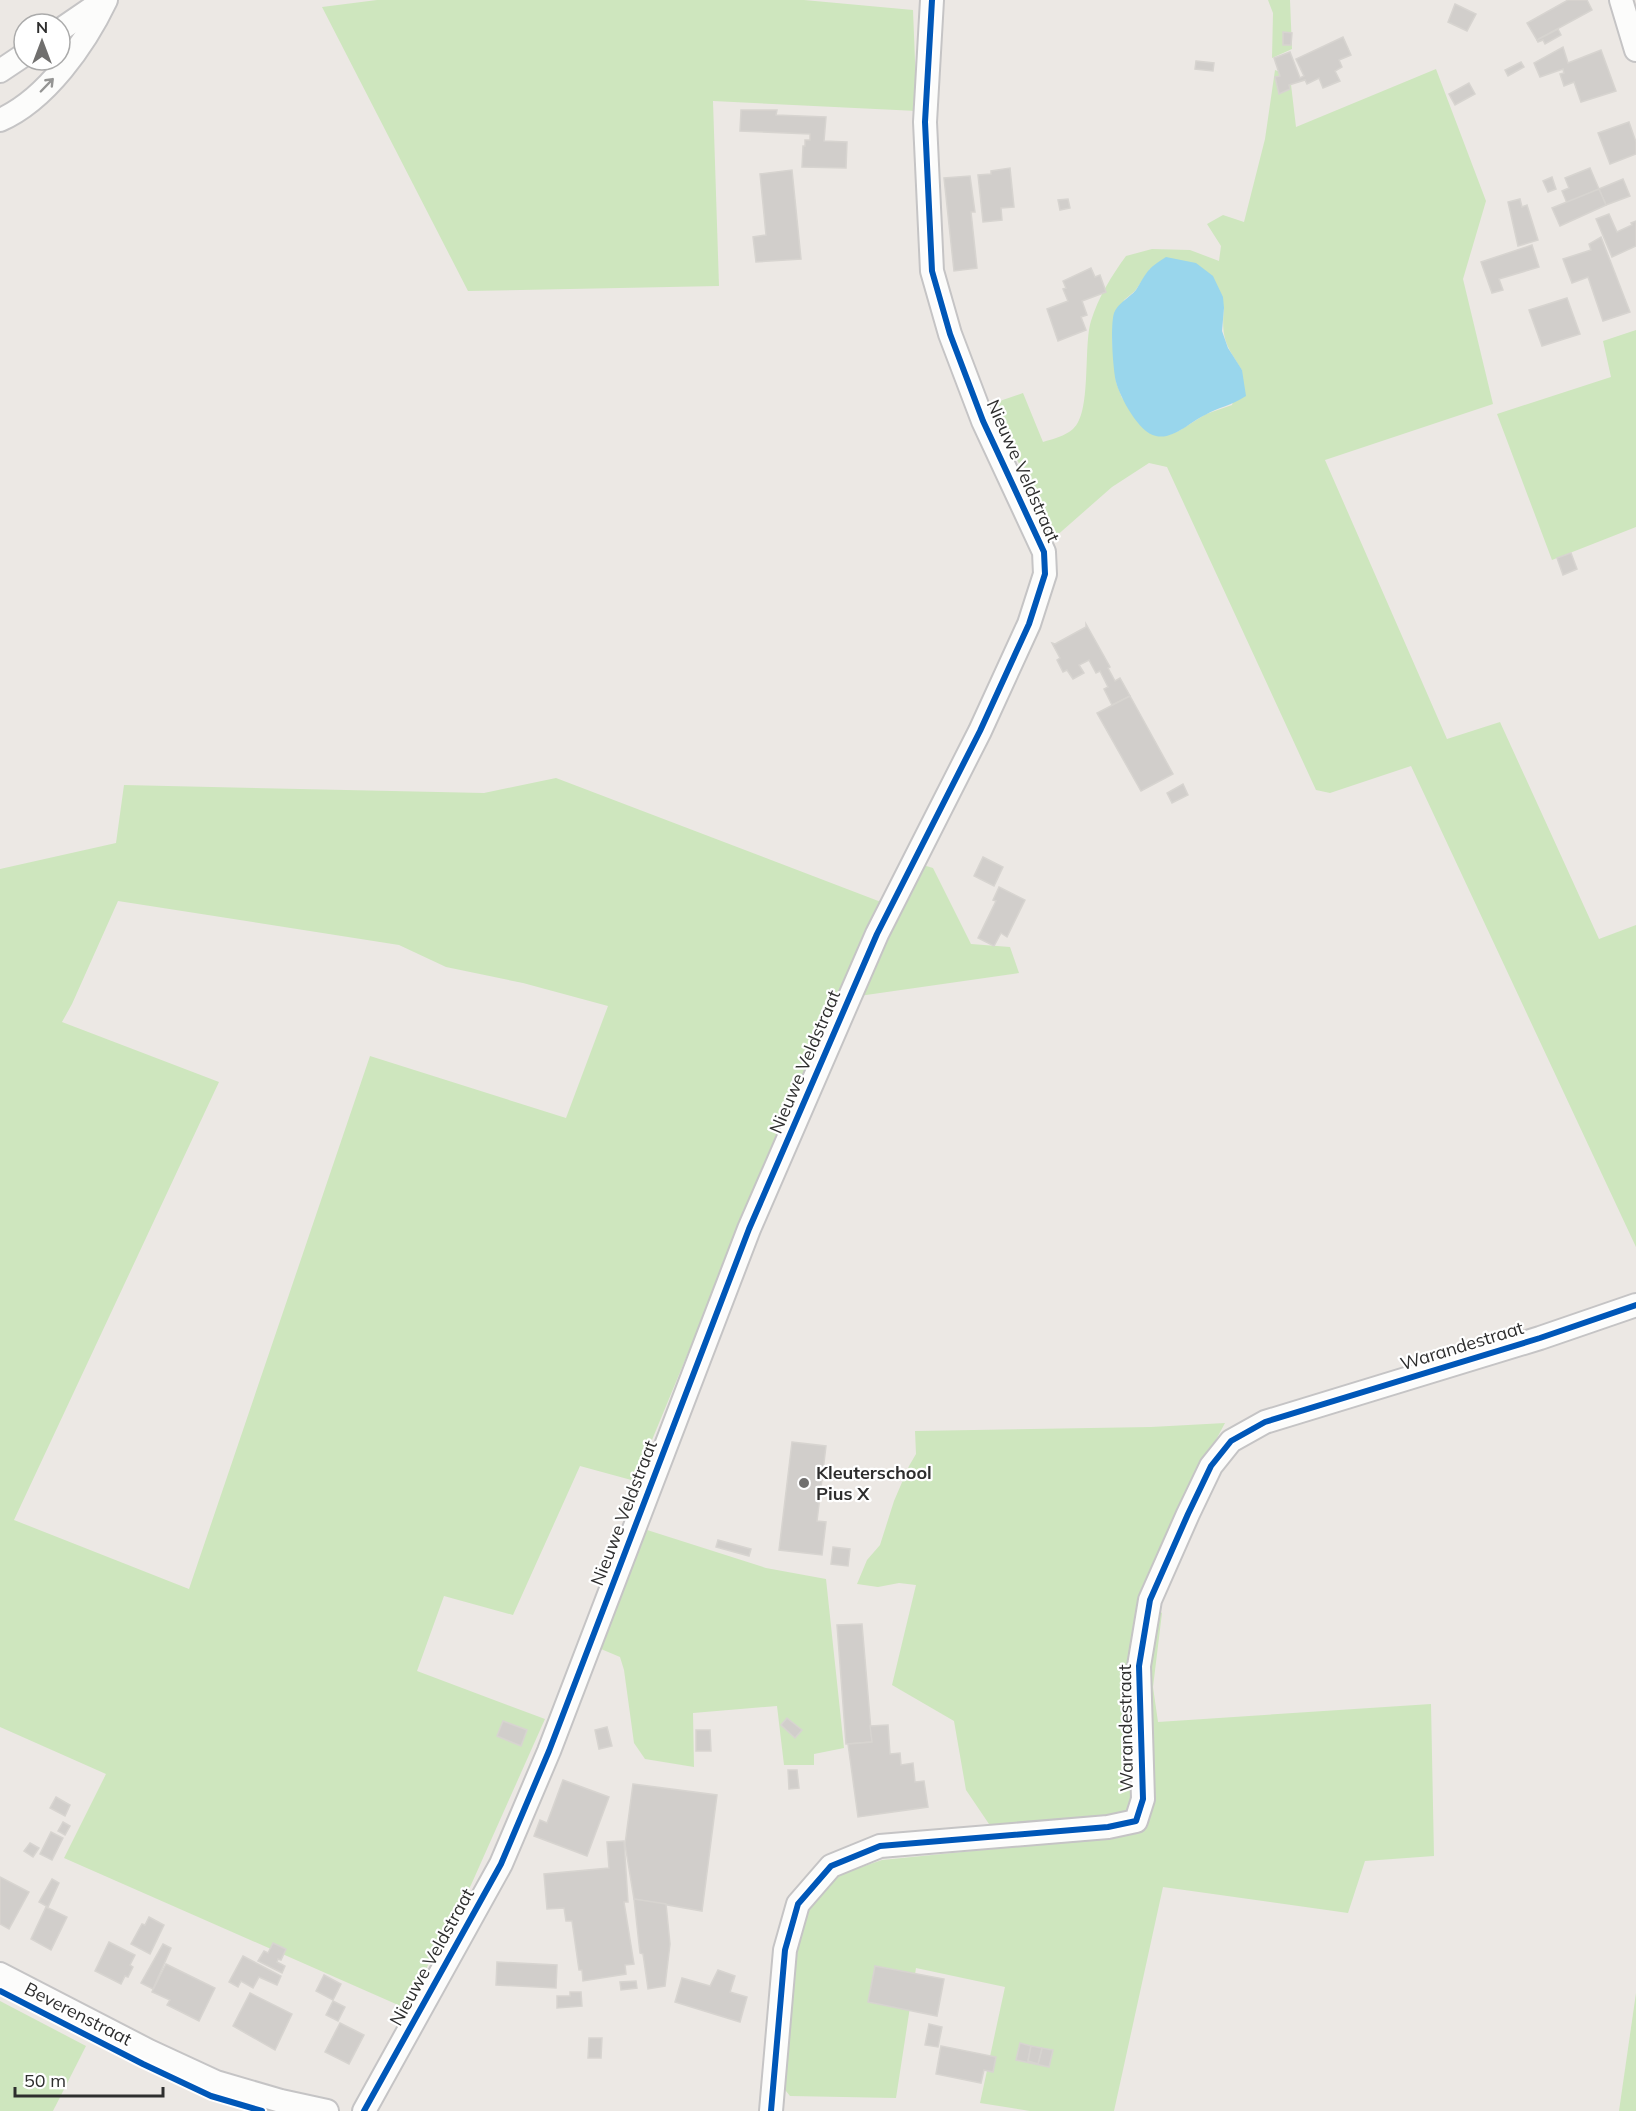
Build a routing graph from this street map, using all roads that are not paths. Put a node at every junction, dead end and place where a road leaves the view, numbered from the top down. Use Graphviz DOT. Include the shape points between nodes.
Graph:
graph roads {
  1 [pos="105,0"];
  2 [pos="932,0"];
  3 [pos="1621,0"];
  4 [pos="72,22"];
  5 [pos="1636,50"];
  6 [pos="0,120"];
  7 [pos="1636,1305"];
  8 [pos="0,1974"];
  9 [pos="327,2111"];
  10 [pos="364,2111"];
  11 [pos="771,2111"];
  1 -- 4 [label="street"];
  6 -- 1 [label="street, one-way" via="43,91 74,56"];
  2 -- 10 [label="street, Nieuwe Veldstraat" via="925,122 932,271 983,421 1044,552 1045,574 1029,624 877,934 749,1229 553,1740 501,1864"];
  3 -- 5 [label="street"];
  7 -- 11 [label="street, Warandestraat" via="1265,1422 1231,1441 1211,1466 1150,1600 1138,1666 1143,1799 1136,1821 1108,1827 880,1846 831,1866 798,1904 786,1950"];
  8 -- 9 [label="street, Beverenstraat" via="216,2082"];
}
